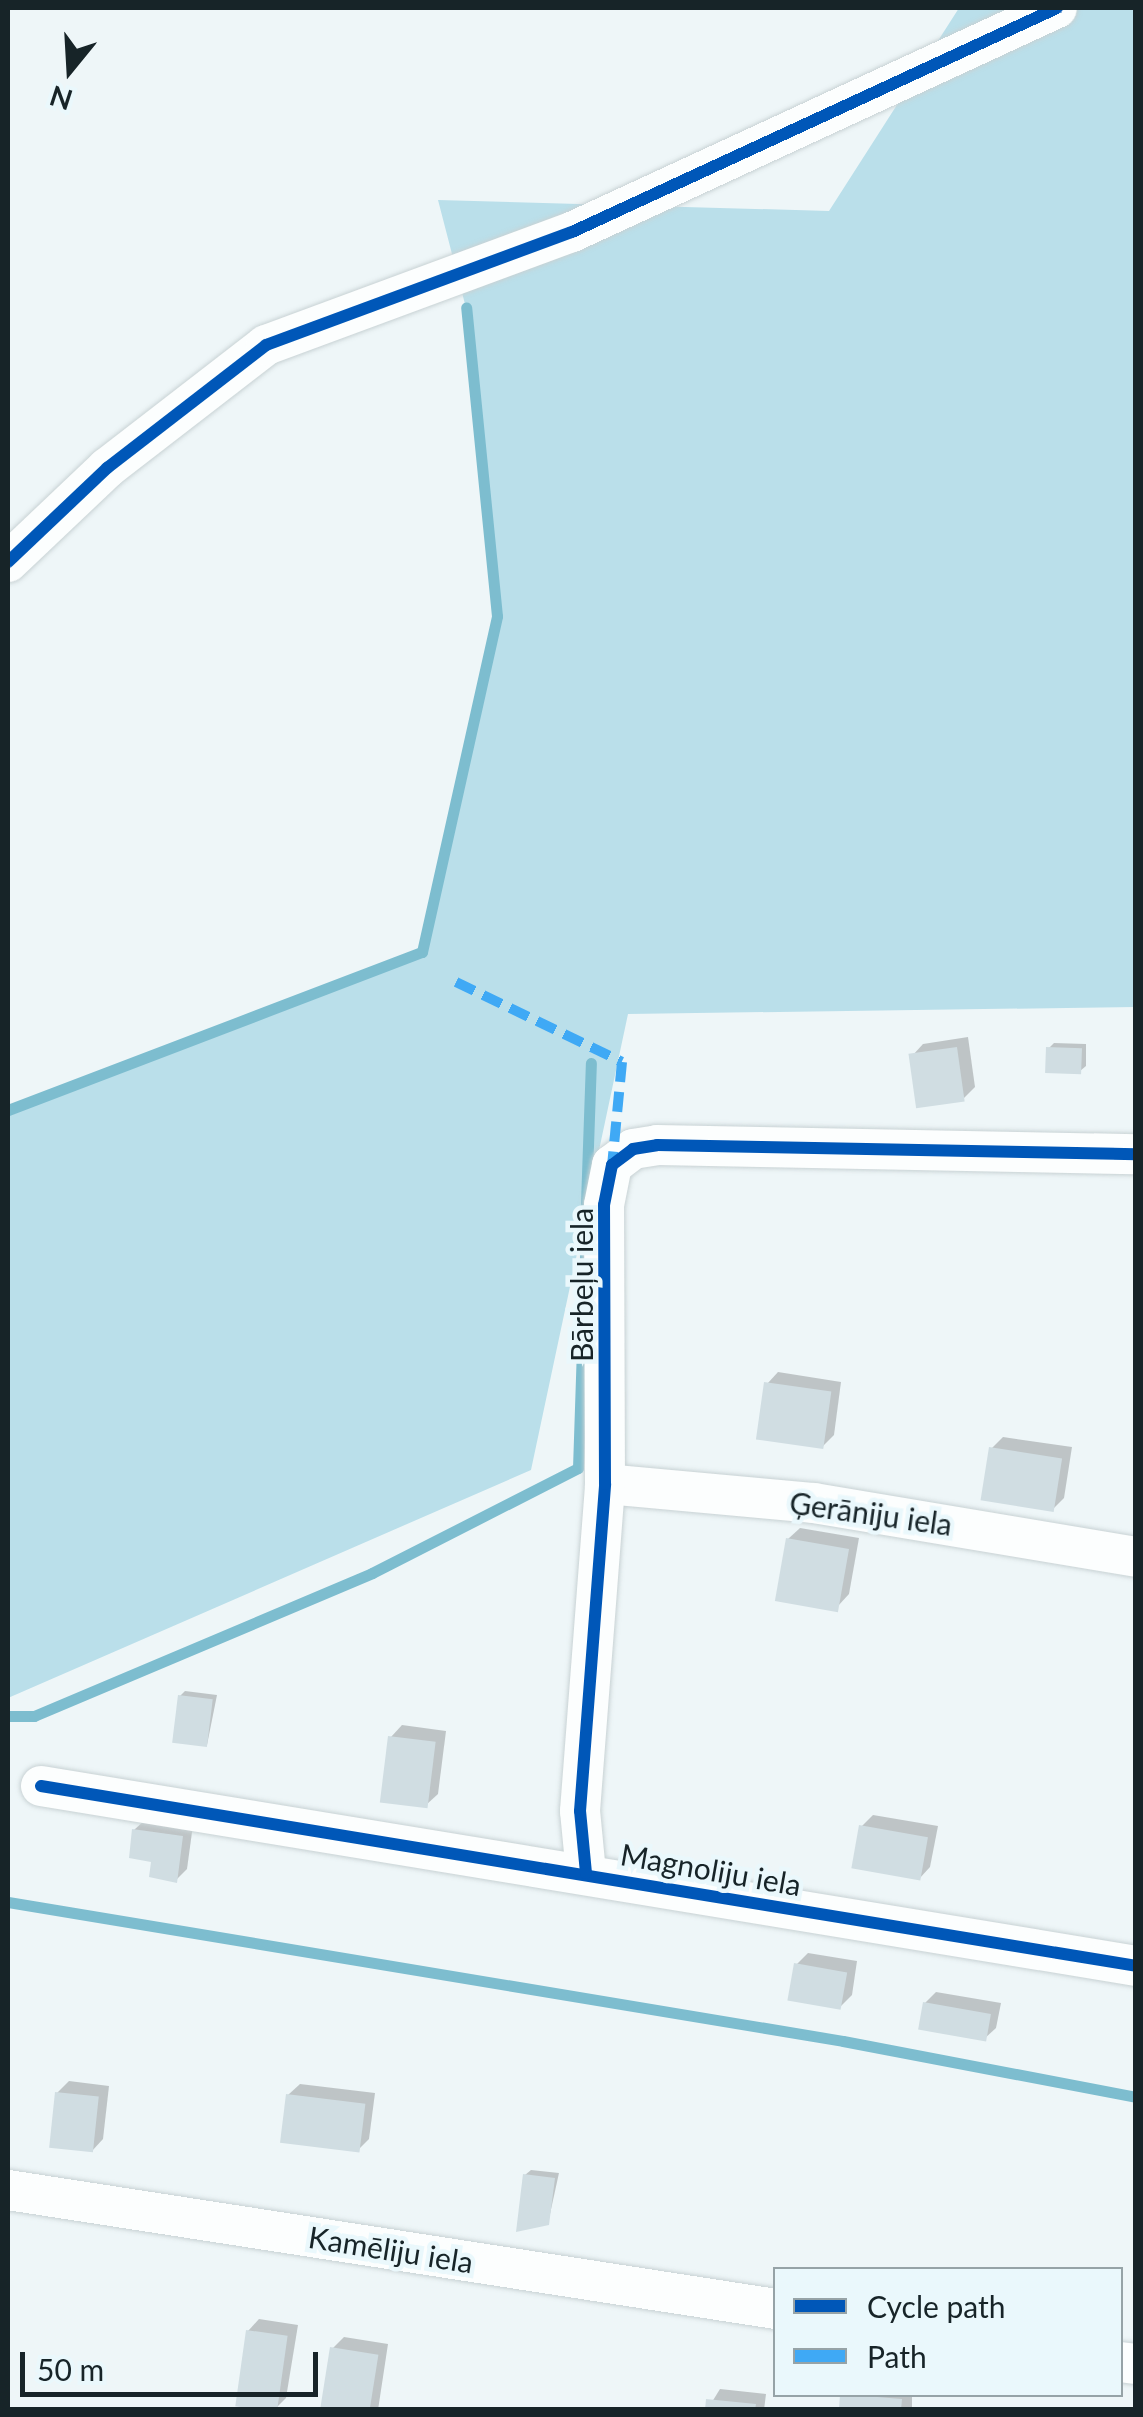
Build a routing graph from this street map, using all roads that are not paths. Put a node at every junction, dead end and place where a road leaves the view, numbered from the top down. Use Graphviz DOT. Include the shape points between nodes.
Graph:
graph roads {
  1 [pos="1057,8"];
  2 [pos="8,562"];
  3 [pos="1136,1154"];
  4 [pos="605,1484"];
  5 [pos="1136,1557"];
  6 [pos="40,1786"];
  7 [pos="586,1874"];
  8 [pos="1136,1966"];
  9 [pos="8,2190"];
  10 [pos="773,2309"];
  1 -- 2 [label="street" via="572,232 266,344 107,468"];
  3 -- 4 [label="street, Bārbeļu iela" via="633,1149 612,1166 604,1204"];
  4 -- 5 [label="street, Ģerāniju iela" via="848,1508"];
  4 -- 7 [label="street, Bārbeļu iela" via="580,1811"];
  6 -- 7 [label="street, Magnoliju iela"];
  7 -- 8 [label="street, Magnoliju iela"];
  9 -- 10 [label="street, Kamēliju iela"];
}
